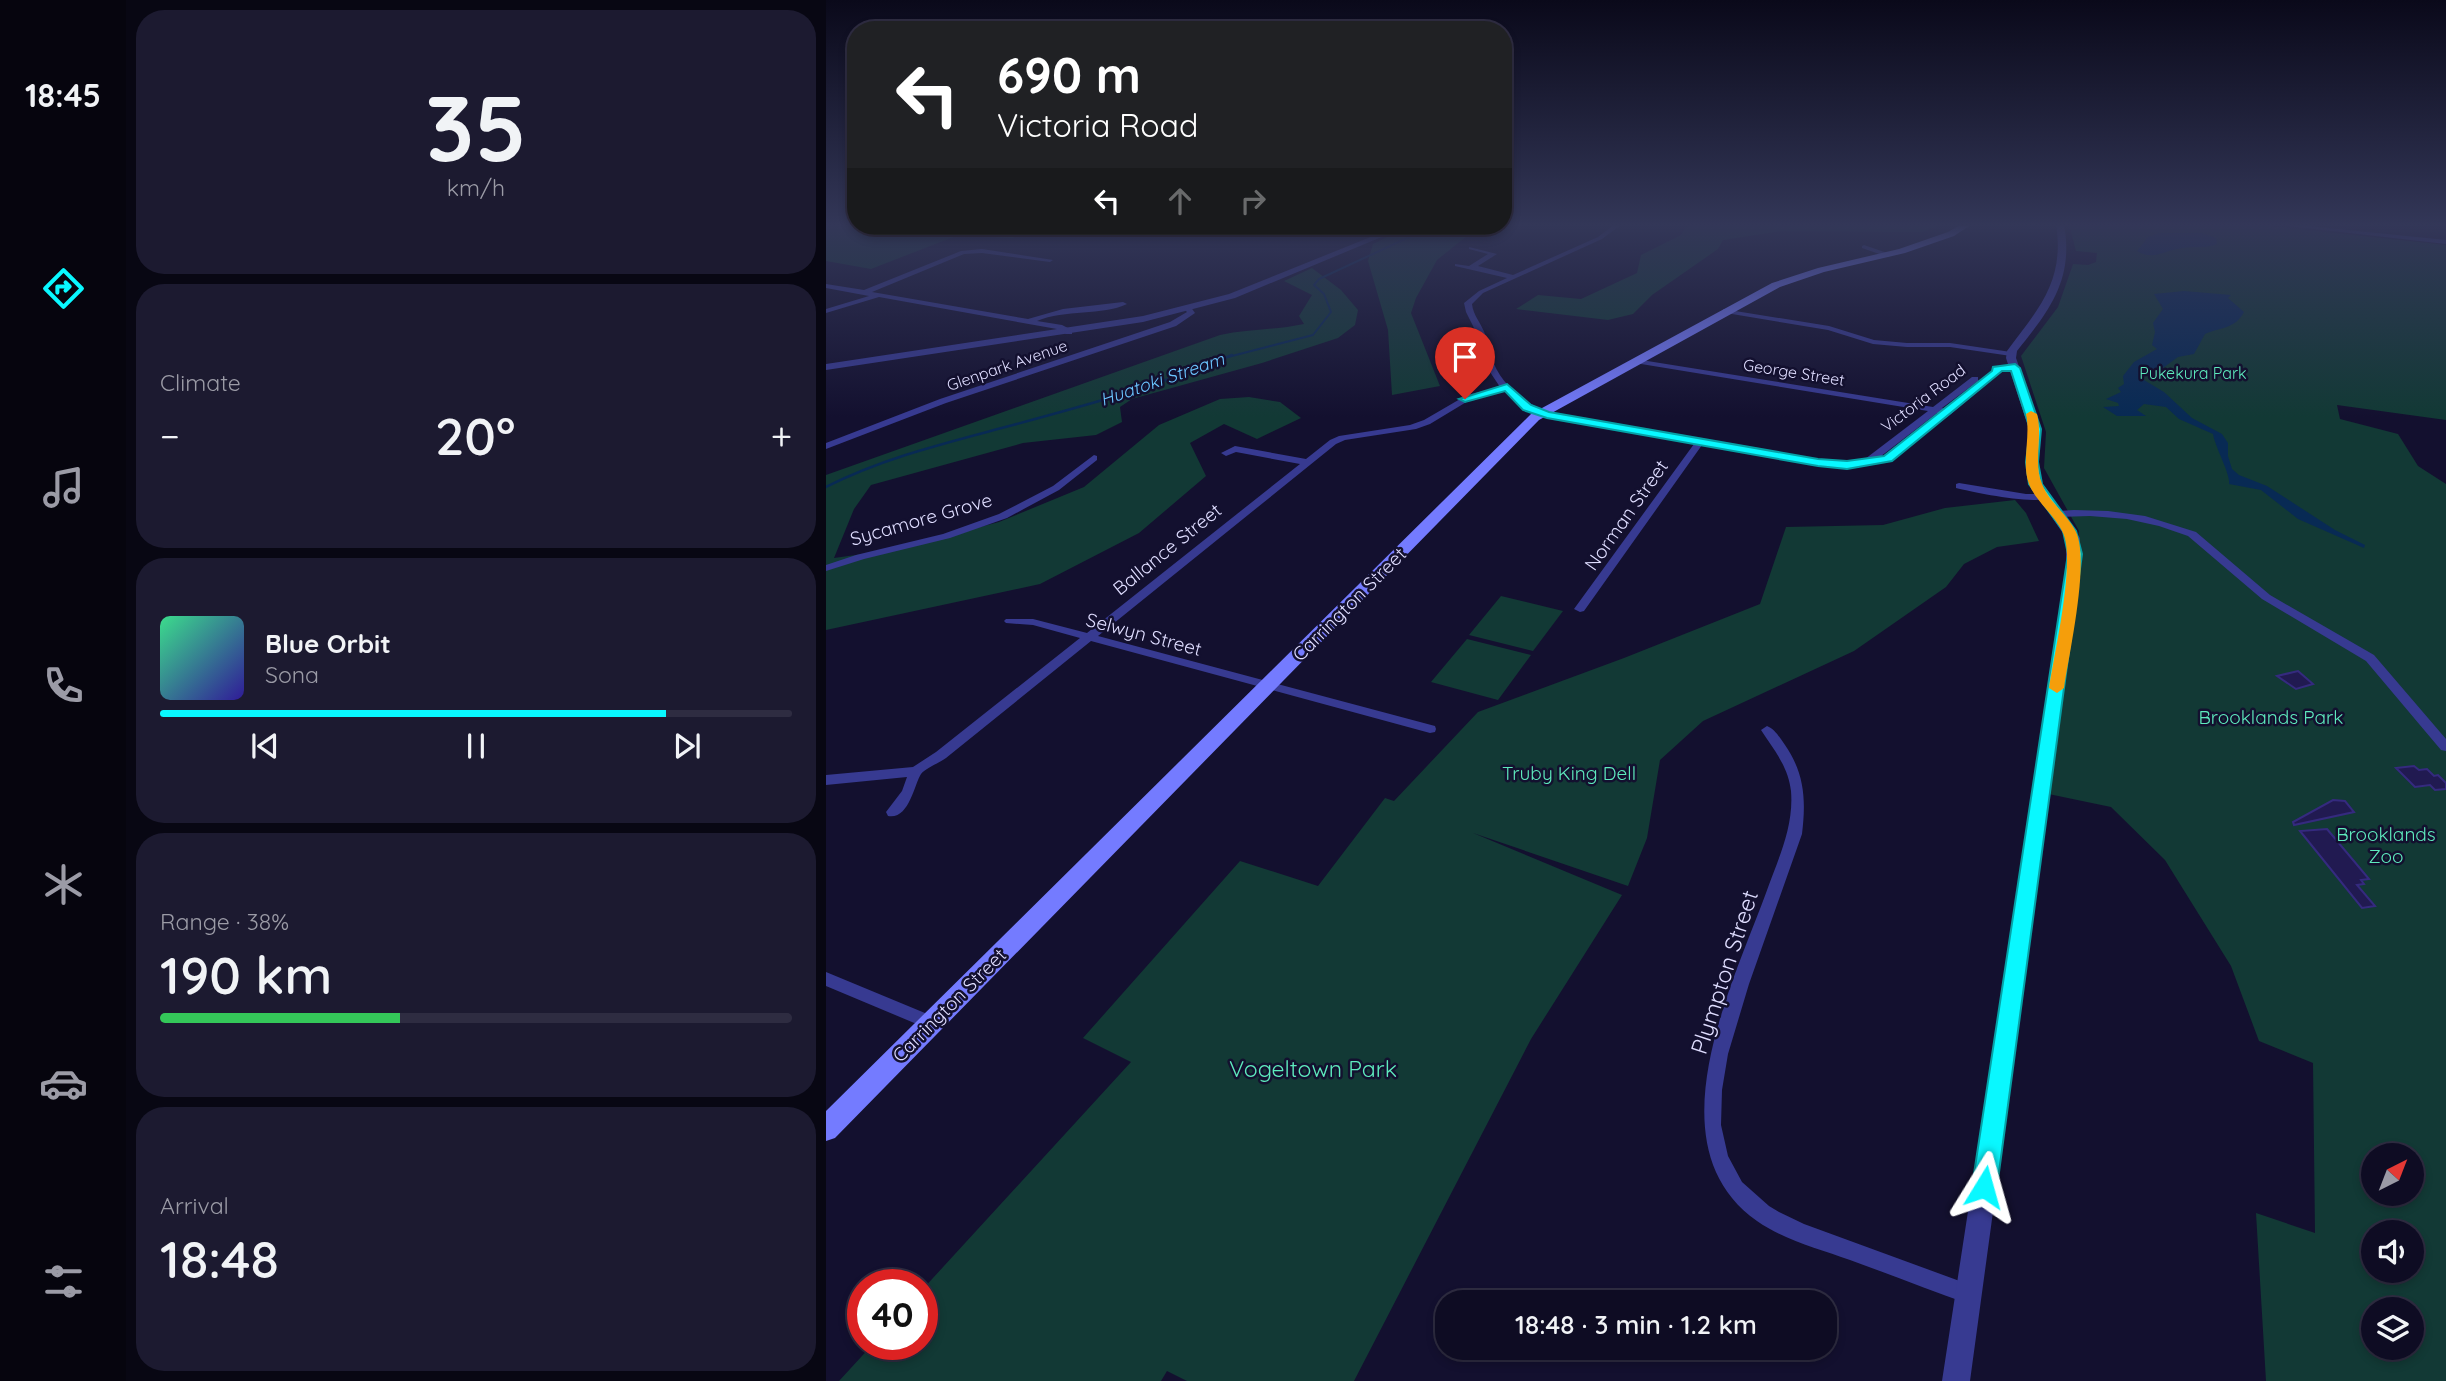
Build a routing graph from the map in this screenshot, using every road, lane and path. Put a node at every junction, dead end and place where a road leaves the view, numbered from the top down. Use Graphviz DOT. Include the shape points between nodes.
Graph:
graph roads {
  1 [pos="839,288"];
  2 [pos="875,288"];
  3 [pos="1251,288"];
  4 [pos="1492,288"];
  5 [pos="1773,288"];
  6 [pos="2055,288"];
  7 [pos="864,293"];
  8 [pos="877,295"];
  9 [pos="1123,304"];
  10 [pos="1187,308"];
  11 [pos="826,311"];
  12 [pos="1726,311"];
  13 [pos="1028,322"];
  14 [pos="1069,332"];
  15 [pos="1635,360"];
  16 [pos="2008,363"];
  17 [pos="826,367"];
  18 [pos="1507,387"];
  19 [pos="1937,409"];
  20 [pos="1948,412"];
  21 [pos="1541,413"];
  22 [pos="1700,442"];
  23 [pos="826,446"];
  24 [pos="1226,453"];
  25 [pos="1094,458"];
  26 [pos="1307,462"];
  27 [pos="1868,462"];
  28 [pos="1959,486"];
  29 [pos="2045,497"];
  30 [pos="2058,514"];
  31 [pos="826,568"];
  32 [pos="1580,609"];
  33 [pos="1010,621"];
  34 [pos="1088,637"];
  35 [pos="1268,685"];
  36 [pos="1430,729"];
  37 [pos="1767,730"];
  38 [pos="2446,747"];
  39 [pos="916,771"];
  40 [pos="826,780"];
  41 [pos="893,812"];
  42 [pos="826,979"];
  43 [pos="931,1023"];
  44 [pos="826,1129"];
  45 [pos="1969,1294"];
  46 [pos="1956,1381"];
  1 -- 7 [label="street"];
  2 -- 7 [label="street"];
  3 -- 10 [label="street"];
  4 -- 18 [label="street" via="1472,299 1467,308 1482,333 1489,364"];
  5 -- 12 [label="main road, Carrington Street"];
  6 -- 16 [label="street, Victoria Road" via="2045,311"];
  7 -- 8 [label="street"];
  8 -- 11 [label="street"];
  8 -- 13 [label="street"];
  9 -- 13 [label="street" via="1058,310"];
  10 -- 14 [label="street"];
  10 -- 23 [label="street, Glenpark Avenue" via="1189,316 1173,324 932,405"];
  12 -- 15 [label="main road, Carrington Street"];
  12 -- 16 [label="street" via="1829,328 1882,343 1950,345"];
  13 -- 14 [label="street"];
  14 -- 17 [label="street"];
  15 -- 19 [label="street, George Street"];
  15 -- 21 [label="main road, Carrington Street"];
  16 -- 19 [label="street, Victoria Road" via="1988,369"];
  16 -- 20 [label="street, Victoria Road"];
  16 -- 29 [label="street" via="2035,429 2033,472"];
  18 -- 21 [label="street" via="1527,407"];
  18 -- 26 [label="street, Ballance Street" via="1474,394 1412,428 1340,438"];
  19 -- 20 [label="street, George Street"];
  19 -- 27 [label="street, Victoria Road"];
  20 -- 27 [label="street, Victoria Road" via="1887,459"];
  21 -- 22 [label="street"];
  21 -- 35 [label="main road, Carrington Street"];
  22 -- 27 [label="street" via="1826,464"];
  22 -- 32 [label="street, Norman Street"];
  24 -- 26 [label="street" via="1235,449"];
  25 -- 31 [label="street, Sycamore Grove" via="1056,488 1003,516"];
  26 -- 34 [label="street, Ballance Street"];
  28 -- 29 [label="street"];
  29 -- 30 [label="street"];
  30 -- 38 [label="street" via="2099,514 2179,528 2203,541 2266,597 2370,658"];
  30 -- 45 [label="street" via="2073,538 2073,572"];
  33 -- 34 [label="street, Selwyn Street" via="1033,622"];
  34 -- 35 [label="street, Selwyn Street"];
  34 -- 39 [label="street, Ballance Street"];
  35 -- 36 [label="street, Selwyn Street"];
  35 -- 43 [label="main road, Carrington Street"];
  37 -- 45 [label="street, Plympton Street" via="1794,768 1800,790 1798,811 1795,834 1723,1032 1714,1074 1716,1148 1741,1196 1761,1212 1819,1240"];
  39 -- 40 [label="street"];
  39 -- 41 [label="street, Ballance Street" via="908,793"];
  42 -- 43 [label="street"];
  43 -- 44 [label="main road, Carrington Street"];
  45 -- 46 [label="street"];
}
